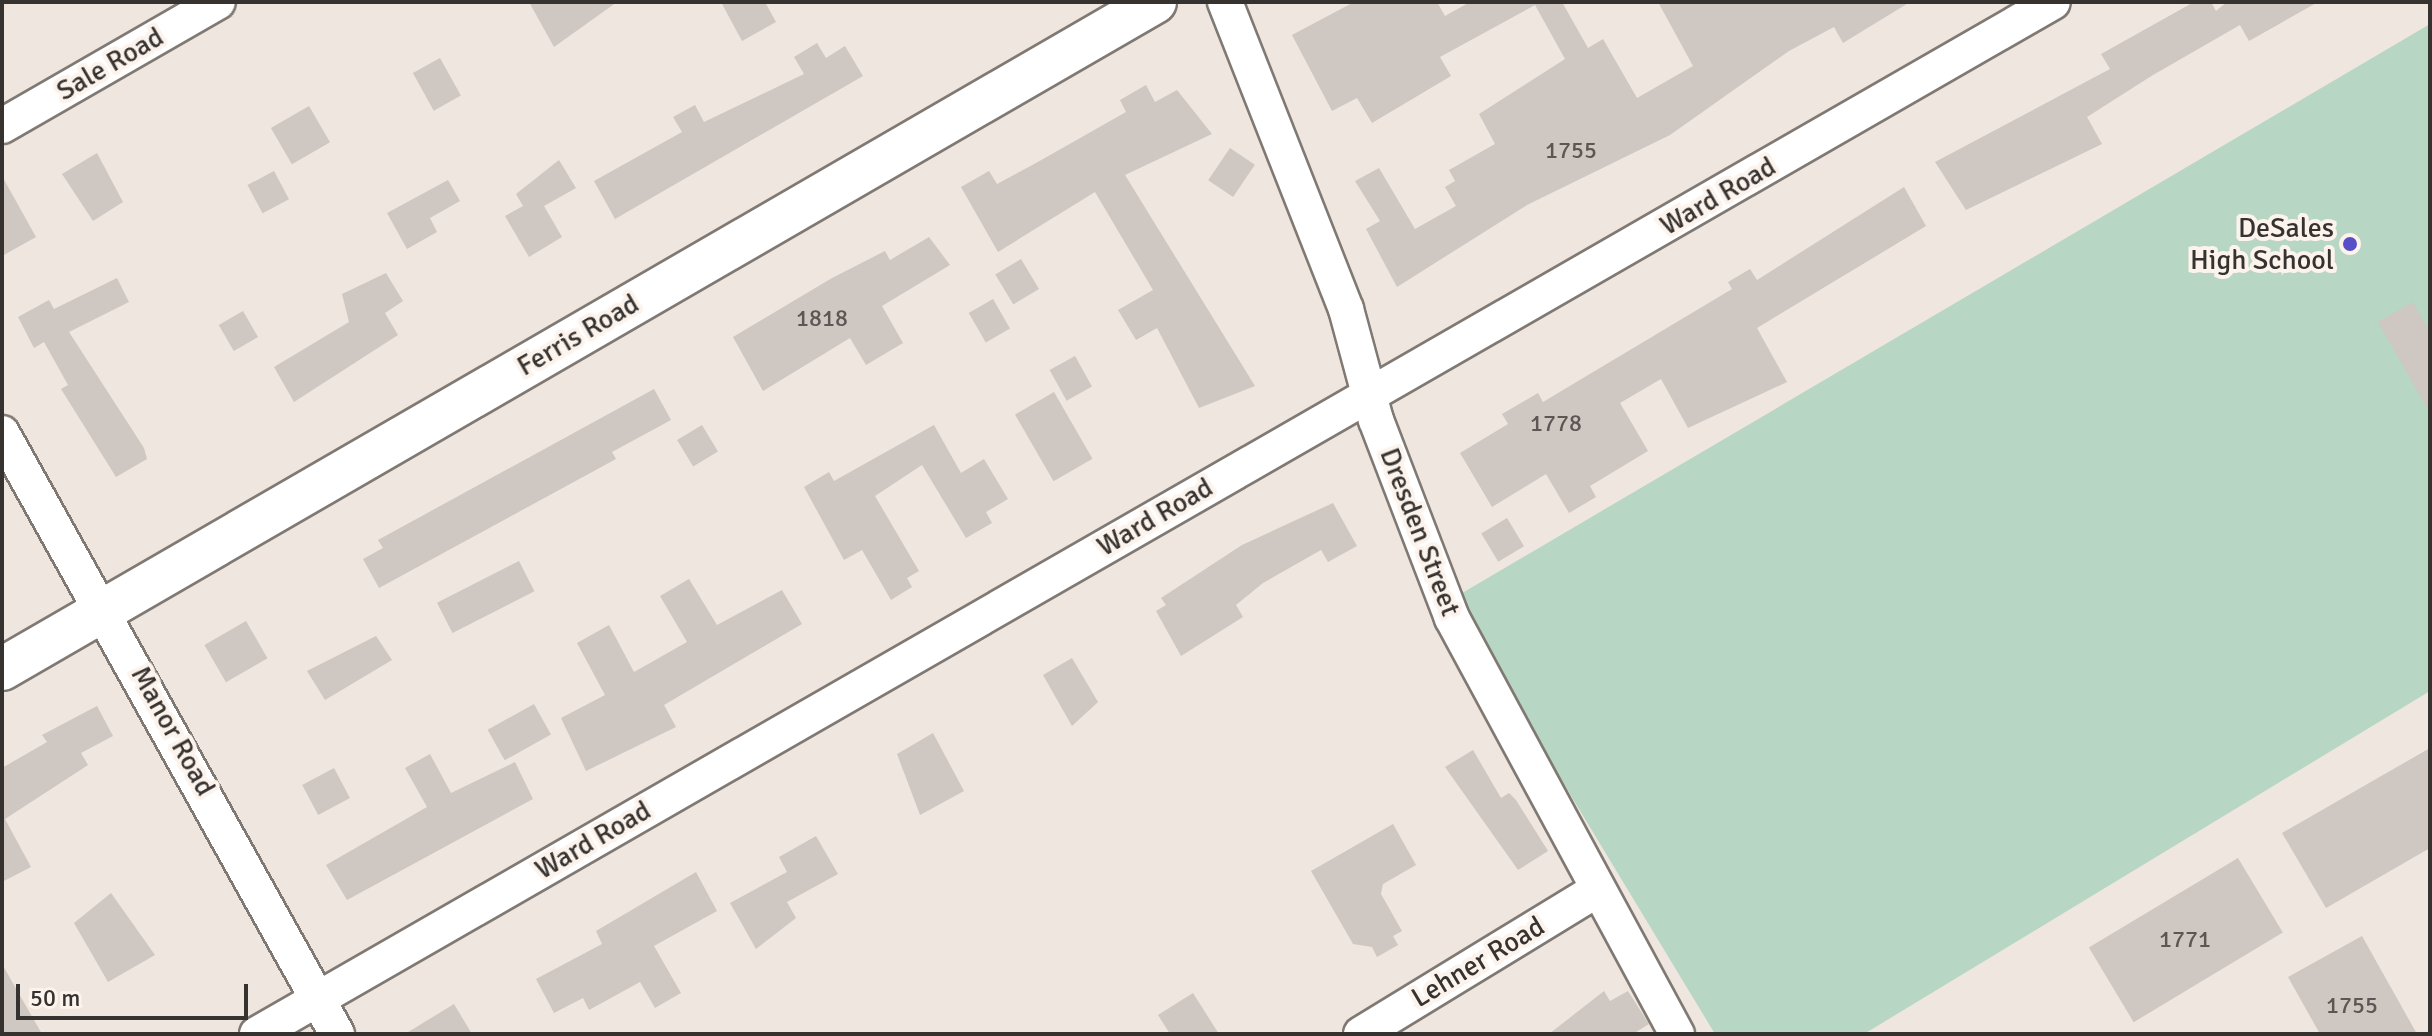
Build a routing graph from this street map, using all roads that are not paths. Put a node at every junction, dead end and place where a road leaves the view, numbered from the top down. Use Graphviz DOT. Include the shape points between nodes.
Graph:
graph roads {
  1 [pos="218,2"];
  2 [pos="1155,2"];
  3 [pos="1225,2"];
  4 [pos="2053,2"];
  5 [pos="2,126"];
  6 [pos="1371,393"];
  7 [pos="2,433"];
  8 [pos="103,609"];
  9 [pos="2,669"];
  10 [pos="1595,891"];
  11 [pos="320,998"];
  12 [pos="257,1034"];
  13 [pos="337,1034"];
  14 [pos="1361,1034"];
  15 [pos="1677,1034"];
  1 -- 5 [label="street, Sale Road"];
  2 -- 8 [label="main road, Ferris Road"];
  3 -- 6 [label="street, Dresden Street" via="1346,309"];
  4 -- 6 [label="street, Ward Road"];
  6 -- 10 [label="street, Dresden Street" via="1452,618"];
  6 -- 11 [label="street, Ward Road"];
  7 -- 8 [label="street, Manor Road"];
  8 -- 9 [label="main road, Ferris Road"];
  8 -- 11 [label="street, Manor Road"];
  10 -- 14 [label="street, Lehner Road"];
  10 -- 15 [label="street, Dresden Street"];
  11 -- 12 [label="street, Ward Road"];
  11 -- 13 [label="street, Manor Road"];
}
